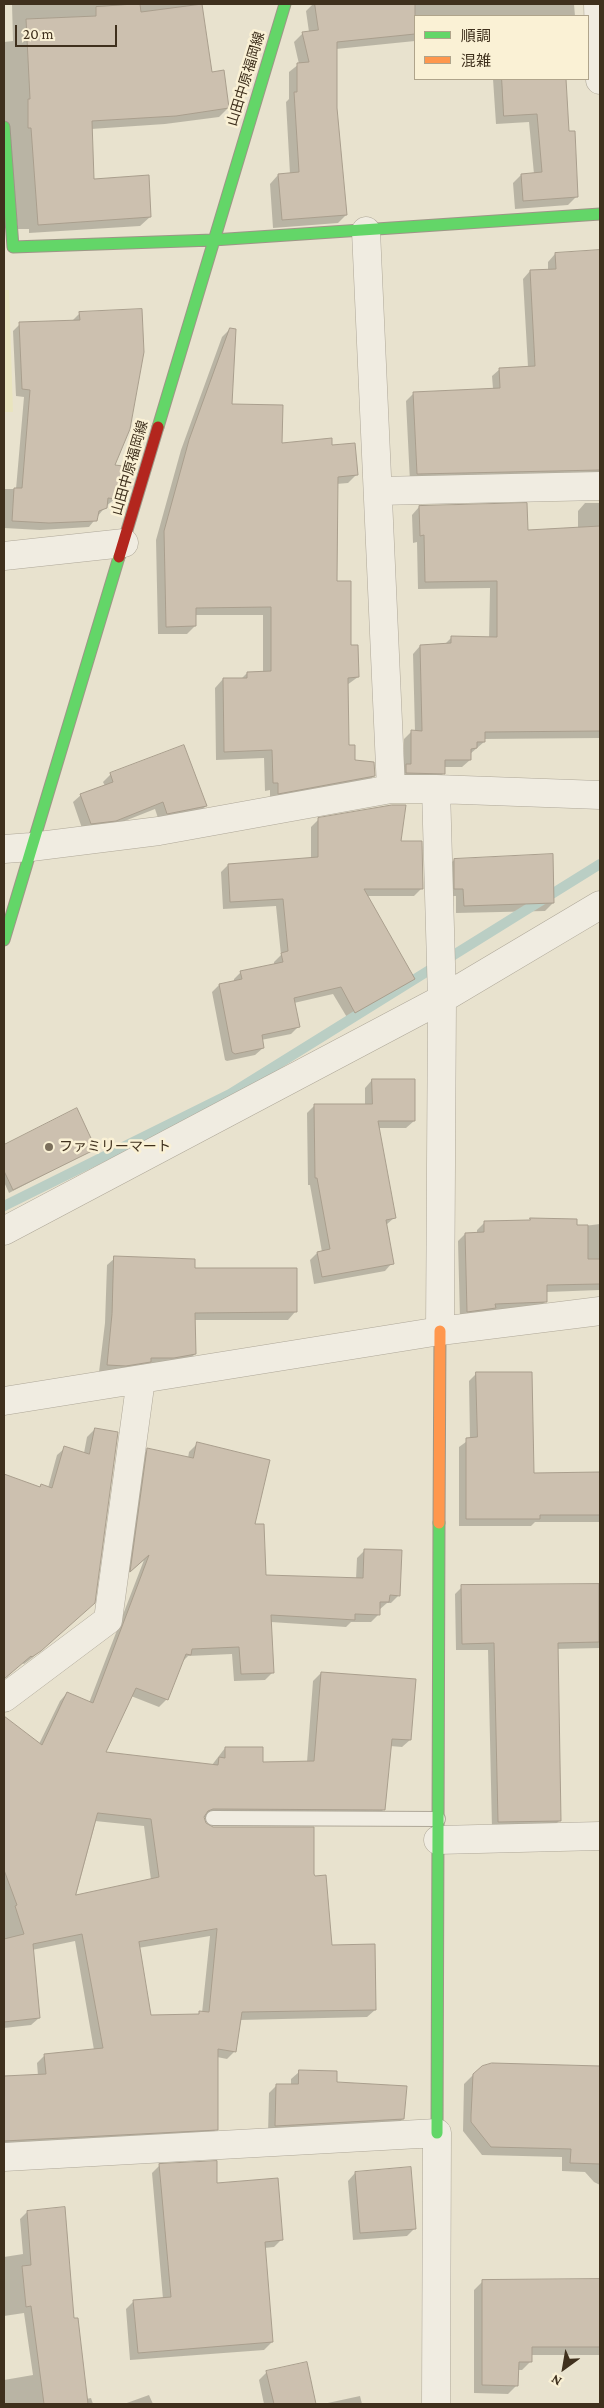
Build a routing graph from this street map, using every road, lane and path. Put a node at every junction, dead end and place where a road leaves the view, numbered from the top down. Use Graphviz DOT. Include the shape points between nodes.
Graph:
graph roads {
  1 [pos="285,4"];
  2 [pos="598,4"];
  3 [pos="600,80"];
  4 [pos="4,128"];
  5 [pos="600,214"];
  6 [pos="366,230"];
  7 [pos="213,240"];
  8 [pos="8,247"];
  9 [pos="600,486"];
  10 [pos="378,491"];
  11 [pos="124,543"];
  12 [pos="4,556"];
  13 [pos="391,789"];
  14 [pos="436,789"];
  15 [pos="600,795"];
  16 [pos="30,847"];
  17 [pos="4,849"];
  18 [pos="600,905"];
  19 [pos="4,940"];
  20 [pos="442,999"];
  21 [pos="4,1231"];
  22 [pos="600,1311"];
  23 [pos="440,1330"];
  24 [pos="141,1379"];
  25 [pos="4,1401"];
  26 [pos="4,1698"];
  27 [pos="213,1818"];
  28 [pos="438,1830"];
  29 [pos="600,1836"];
  30 [pos="437,2133"];
  31 [pos="4,2157"];
  32 [pos="436,2404"];
  1 -- 7 [label="street, 山田中原福岡線"];
  2 -- 3 [label="street"];
  4 -- 8 [label="street"];
  5 -- 6 [label="street"];
  6 -- 7 [label="street"];
  6 -- 10 [label="street"];
  7 -- 8 [label="street"];
  7 -- 11 [label="street, 山田中原福岡線"];
  9 -- 10 [label="street"];
  10 -- 13 [label="street"];
  11 -- 12 [label="street"];
  11 -- 16 [label="street, 山田中原福岡線"];
  13 -- 14 [label="street"];
  13 -- 16 [label="street" via="159,831"];
  14 -- 15 [label="street"];
  14 -- 20 [label="street"];
  16 -- 17 [label="street"];
  16 -- 19 [label="street, 山田中原福岡線"];
  18 -- 20 [label="street"];
  20 -- 21 [label="street"];
  20 -- 23 [label="street"];
  22 -- 23 [label="street"];
  23 -- 24 [label="street"];
  23 -- 28 [label="street"];
  24 -- 25 [label="street"];
  24 -- 26 [label="street" via="108,1620"];
  27 -- 28 [label="lane"];
  28 -- 29 [label="street"];
  28 -- 30 [label="street"];
  30 -- 31 [label="street"];
  30 -- 32 [label="street"];
}
